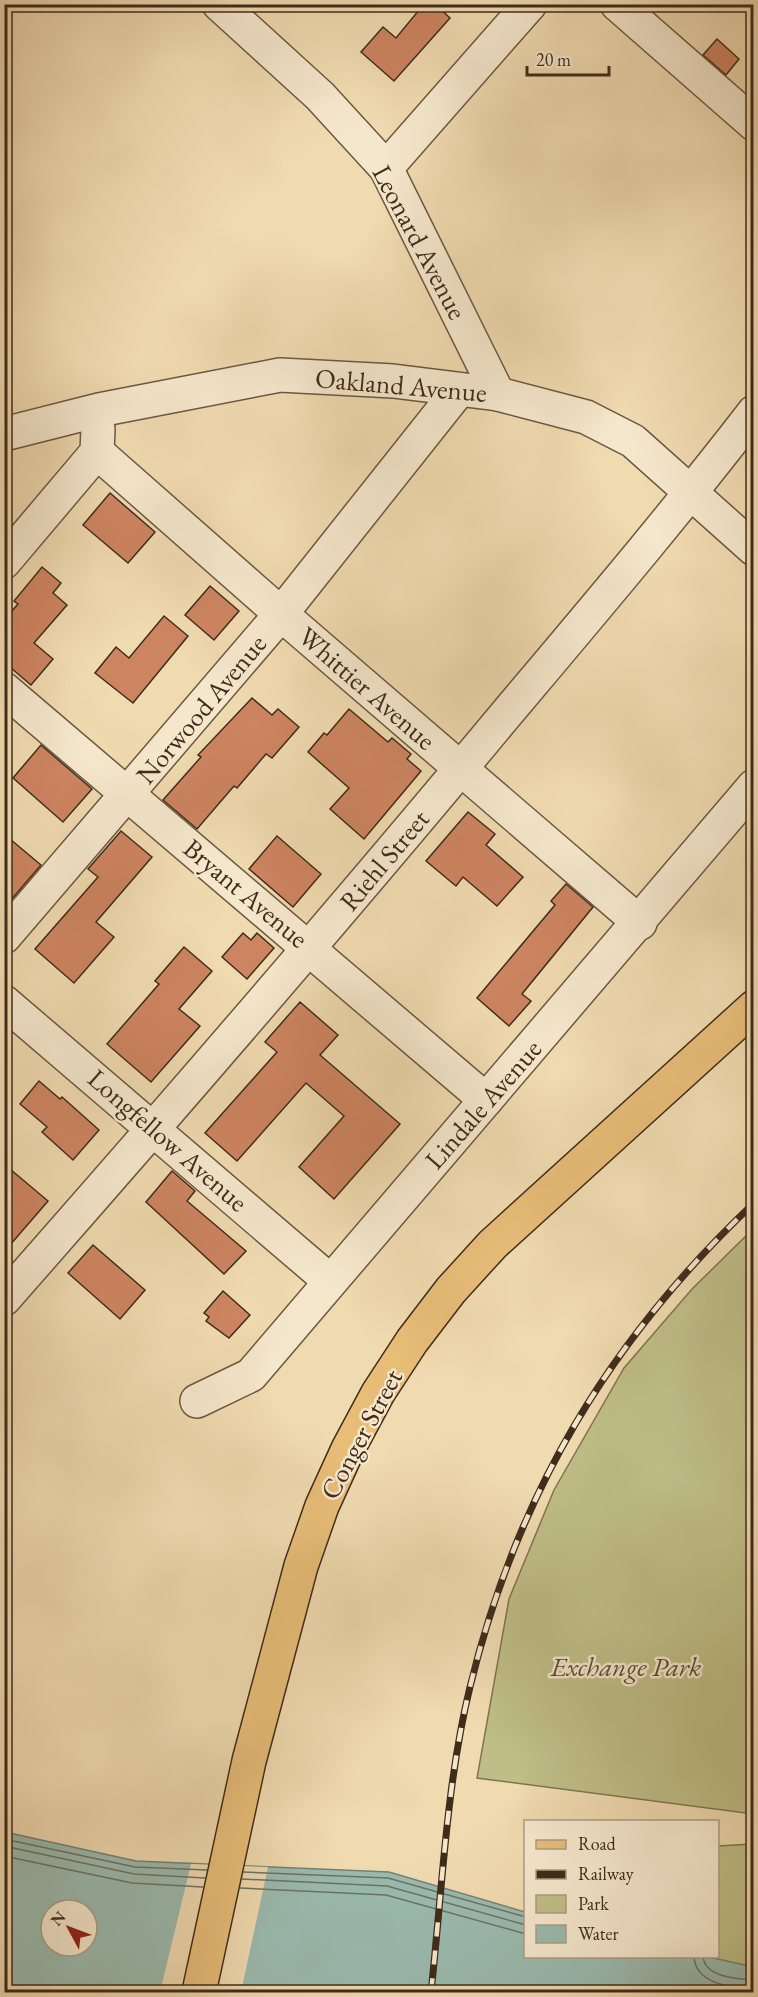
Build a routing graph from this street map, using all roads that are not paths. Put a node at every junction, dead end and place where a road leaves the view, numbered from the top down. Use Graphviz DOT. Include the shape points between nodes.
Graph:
graph roads {
  1 [pos="219,4"];
  2 [pos="530,4"];
  3 [pos="617,4"];
  4 [pos="753,124"];
  5 [pos="386,168"];
  6 [pos="458,391"];
  7 [pos="498,394"];
  8 [pos="99,410"];
  9 [pos="753,412"];
  10 [pos="4,434"];
  11 [pos="97,452"];
  12 [pos="691,493"];
  13 [pos="753,549"];
  14 [pos="4,562"];
  15 [pos="281,614"];
  16 [pos="4,689"];
  17 [pos="461,769"];
  18 [pos="753,786"];
  19 [pos="128,793"];
  20 [pos="639,923"];
  21 [pos="4,937"];
  22 [pos="309,947"];
  23 [pos="4,1002"];
  24 [pos="753,1007"];
  25 [pos="486,1100"];
  26 [pos="155,1128"];
  27 [pos="330,1281"];
  28 [pos="4,1299"];
  29 [pos="197,1401"];
  30 [pos="199,1992"];
  1 -- 5 [label="street, Leonard Avenue" via="320,96"];
  2 -- 5 [label="street"];
  3 -- 4 [label="street"];
  5 -- 7 [label="street, Leonard Avenue"];
  6 -- 7 [label="street, Oakland Avenue"];
  6 -- 8 [label="street, Oakland Avenue" via="393,381 280,375"];
  6 -- 15 [label="street, Norwood Avenue"];
  7 -- 12 [label="street, Oakland Avenue" via="586,417 633,441"];
  8 -- 10 [label="street, Oakland Avenue"];
  8 -- 11 [label="street"];
  9 -- 12 [label="street, Riehl Street"];
  11 -- 14 [label="street"];
  11 -- 15 [label="street, Whittier Avenue"];
  12 -- 13 [label="street, Oakland Avenue"];
  12 -- 17 [label="street, Riehl Street"];
  15 -- 17 [label="street, Whittier Avenue"];
  15 -- 19 [label="street, Norwood Avenue"];
  16 -- 19 [label="street, Bryant Avenue"];
  17 -- 20 [label="street, Whittier Avenue"];
  17 -- 22 [label="street, Riehl Street"];
  18 -- 20 [label="street, Lindale Avenue"];
  19 -- 21 [label="street, Norwood Avenue"];
  19 -- 22 [label="street, Bryant Avenue"];
  20 -- 25 [label="street, Lindale Avenue"];
  22 -- 25 [label="street, Bryant Avenue"];
  22 -- 26 [label="street, Riehl Street"];
  23 -- 26 [label="street, Longfellow Avenue"];
  24 -- 30 [label="main road, Conger Street" via="493,1244 451,1290 378,1393 322,1506 301,1566 245,1780"];
  25 -- 27 [label="street, Lindale Avenue"];
  26 -- 27 [label="street, Longfellow Avenue"];
  26 -- 28 [label="street, Riehl Street"];
  27 -- 29 [label="street, Lindale Avenue" via="251,1375"];
}
